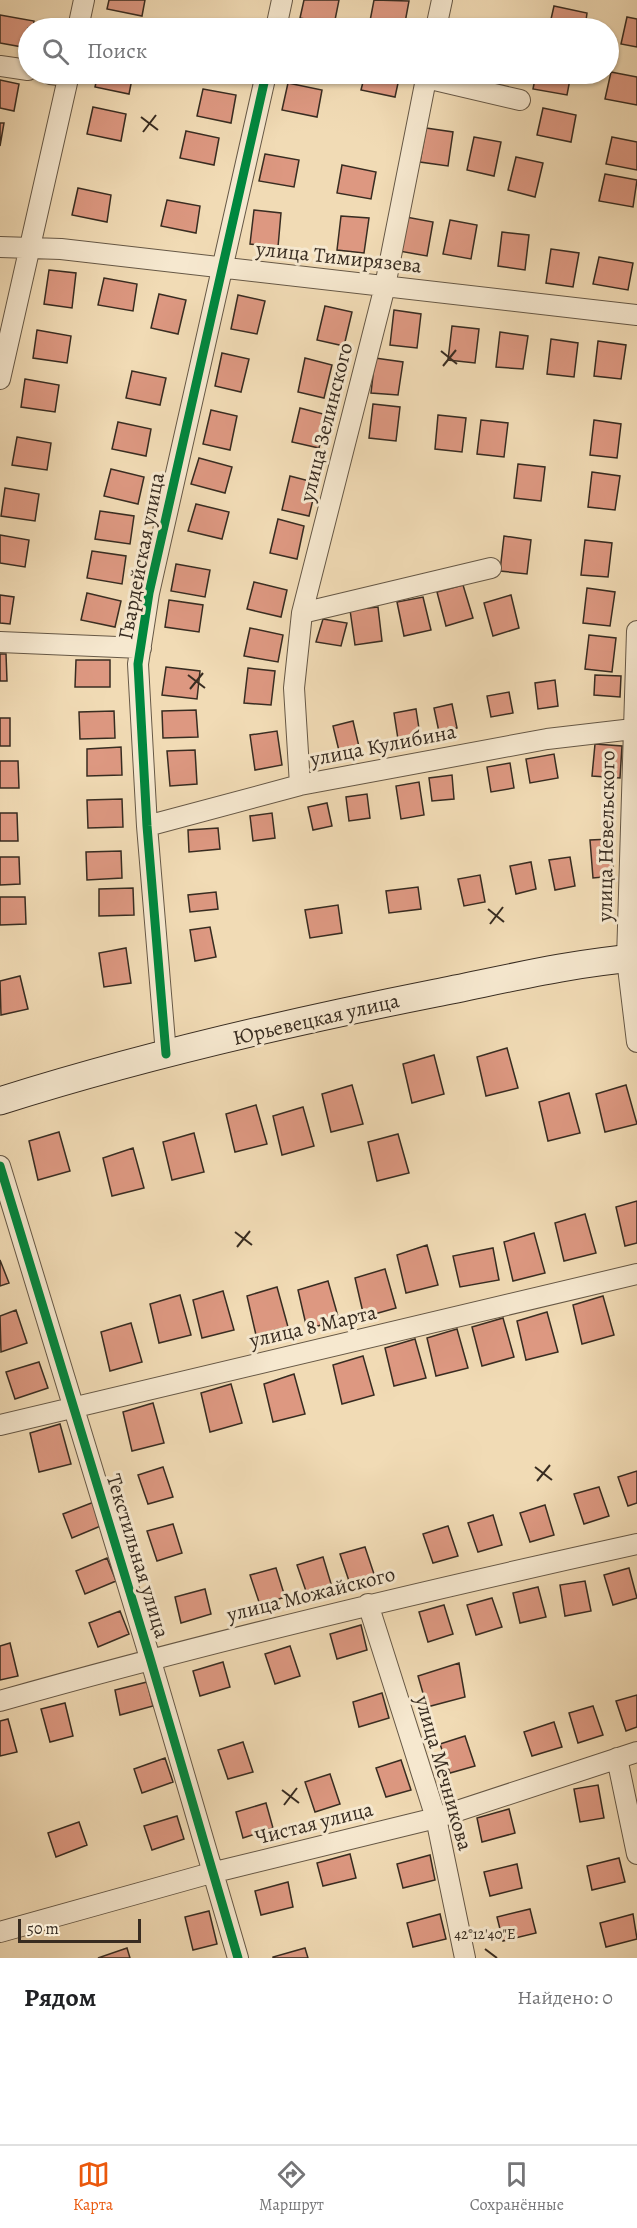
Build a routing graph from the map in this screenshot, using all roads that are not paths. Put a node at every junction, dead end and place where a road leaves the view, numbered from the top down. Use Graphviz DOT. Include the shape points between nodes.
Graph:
graph roads {
  1 [pos="84,0"];
  2 [pos="282,0"];
  3 [pos="442,0"];
  4 [pos="80,18"];
  5 [pos="278,18"];
  6 [pos="438,18"];
  7 [pos="0,66"];
  8 [pos="18,69"];
  9 [pos="60,84"];
  10 [pos="264,84"];
  11 [pos="425,84"];
  12 [pos="458,84"];
  13 [pos="520,100"];
  14 [pos="0,247"];
  15 [pos="30,247"];
  16 [pos="223,269"];
  17 [pos="385,286"];
  18 [pos="637,315"];
  19 [pos="0,379"];
  20 [pos="491,568"];
  21 [pos="302,613"];
  22 [pos="637,631"];
  23 [pos="0,642"];
  24 [pos="141,648"];
  25 [pos="633,729"];
  26 [pos="300,784"];
  27 [pos="147,826"];
  28 [pos="632,959"];
  29 [pos="637,1042"];
  30 [pos="166,1054"];
  31 [pos="0,1101"];
  32 [pos="0,1166"];
  33 [pos="637,1274"];
  34 [pos="73,1407"];
  35 [pos="0,1425"];
  36 [pos="637,1544"];
  37 [pos="368,1604"];
  38 [pos="150,1658"];
  39 [pos="0,1701"];
  40 [pos="637,1752"];
  41 [pos="618,1758"];
  42 [pos="436,1818"];
  43 [pos="637,1854"];
  44 [pos="211,1873"];
  45 [pos="0,1932"];
  46 [pos="238,1958"];
  47 [pos="465,1958"];
  1 -- 4 [label="street"];
  2 -- 5 [label="street"];
  3 -- 6 [label="street"];
  7 -- 8 [label="street"];
  9 -- 15 [label="street"];
  10 -- 16 [label="street, Гвардейская улица"];
  11 -- 17 [label="street, улица Зелинского"];
  12 -- 13 [label="street"];
  14 -- 15 [label="street, улица Тимирязева"];
  15 -- 16 [label="street, улица Тимирязева"];
  15 -- 19 [label="street"];
  16 -- 17 [label="street, улица Тимирязева"];
  16 -- 24 [label="street, Гвардейская улица" via="149,593"];
  17 -- 18 [label="street, улица Тимирязева"];
  17 -- 21 [label="street, улица Зелинского"];
  20 -- 21 [label="street"];
  21 -- 26 [label="street, улица Зелинского" via="294,688"];
  22 -- 25 [label="street, улица Невельского"];
  23 -- 24 [label="street"];
  24 -- 27 [label="street, Гвардейская улица" via="138,664"];
  25 -- 26 [label="street, улица Кулибина" via="547,739"];
  25 -- 28 [label="street, улица Невельского"];
  26 -- 27 [label="street, улица Кулибина"];
  27 -- 30 [label="street, Гвардейская улица"];
  28 -- 29 [label="street, улица Невельского"];
  28 -- 30 [label="main road, Юрьевецкая улица" via="353,1010"];
  30 -- 31 [label="main road, Юрьевецкая улица"];
  32 -- 34 [label="street, Текстильная улица"];
  33 -- 34 [label="street, улица 8 Марта"];
  34 -- 35 [label="street, улица 8 Марта"];
  34 -- 38 [label="street, Текстильная улица"];
  36 -- 37 [label="street, улица Можайского"];
  37 -- 38 [label="street, улица Можайского"];
  37 -- 42 [label="street, улица Мечникова"];
  38 -- 39 [label="street, улица Можайского"];
  38 -- 44 [label="street, Текстильная улица"];
  40 -- 41 [label="street, Чистая улица"];
  41 -- 42 [label="street, Чистая улица"];
  41 -- 43 [label="street"];
  42 -- 44 [label="street, Чистая улица"];
  42 -- 47 [label="street, улица Мечникова"];
  44 -- 45 [label="street, Чистая улица"];
  44 -- 46 [label="street, Текстильная улица"];
}
